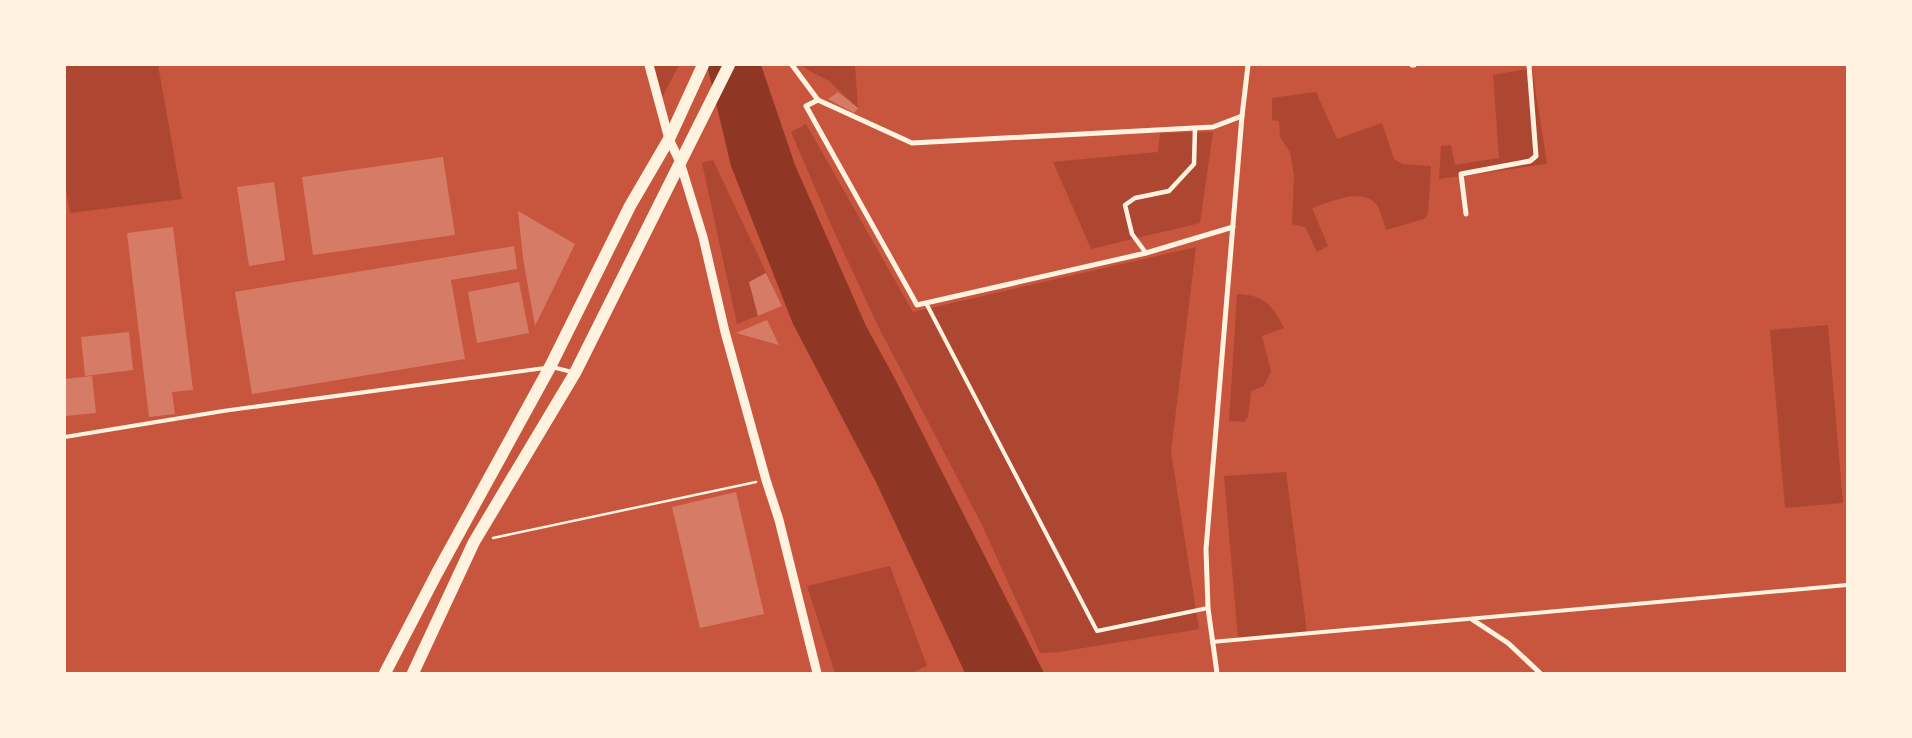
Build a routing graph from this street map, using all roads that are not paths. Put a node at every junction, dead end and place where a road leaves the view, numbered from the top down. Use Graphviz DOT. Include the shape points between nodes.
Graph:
graph roads {
  1 [pos="649,65"];
  2 [pos="703,65"];
  3 [pos="729,65"];
  4 [pos="792,65"];
  5 [pos="1248,65"];
  6 [pos="1529,65"];
  7 [pos="818,100"];
  8 [pos="1242,116"];
  9 [pos="1195,128"];
  10 [pos="669,139"];
  11 [pos="680,162"];
  12 [pos="1466,214"];
  13 [pos="1233,227"];
  14 [pos="1146,253"];
  15 [pos="926,303"];
  16 [pos="550,367"];
  17 [pos="575,373"];
  18 [pos="65,437"];
  19 [pos="1847,585"];
  20 [pos="1208,608"];
  21 [pos="1473,620"];
  22 [pos="1212,642"];
  23 [pos="385,673"];
  24 [pos="413,673"];
  25 [pos="818,673"];
  26 [pos="1217,673"];
  27 [pos="1540,673"];
  1 -- 10 [label="street"];
  2 -- 10 [label="main road"];
  3 -- 11 [label="main road"];
  4 -- 7 [label="street"];
  5 -- 8 [label="street"];
  6 -- 12 [label="street" via="1536,156 1530,161 1461,174"];
  7 -- 9 [label="street" via="912,143"];
  7 -- 15 [label="street" via="806,106 917,305"];
  8 -- 9 [label="street" via="1213,127"];
  8 -- 13 [label="street"];
  9 -- 14 [label="street" via="1194,164 1169,191 1135,198 1125,205 1132,234"];
  10 -- 11 [label="street"];
  10 -- 16 [label="main road" via="630,206"];
  11 -- 17 [label="main road"];
  11 -- 25 [label="street" via="703,237 725,332 779,520"];
  13 -- 14 [label="street"];
  13 -- 20 [label="street" via="1207,540"];
  14 -- 15 [label="street"];
  15 -- 20 [label="lane" via="1097,631"];
  16 -- 17 [label="lane"];
  16 -- 18 [label="lane" via="223,411"];
  16 -- 23 [label="main road"];
  17 -- 24 [label="main road" via="474,542"];
  19 -- 21 [label="lane"];
  20 -- 22 [label="street"];
  21 -- 22 [label="lane"];
  21 -- 27 [label="street" via="1508,643"];
  22 -- 26 [label="street"];
}
